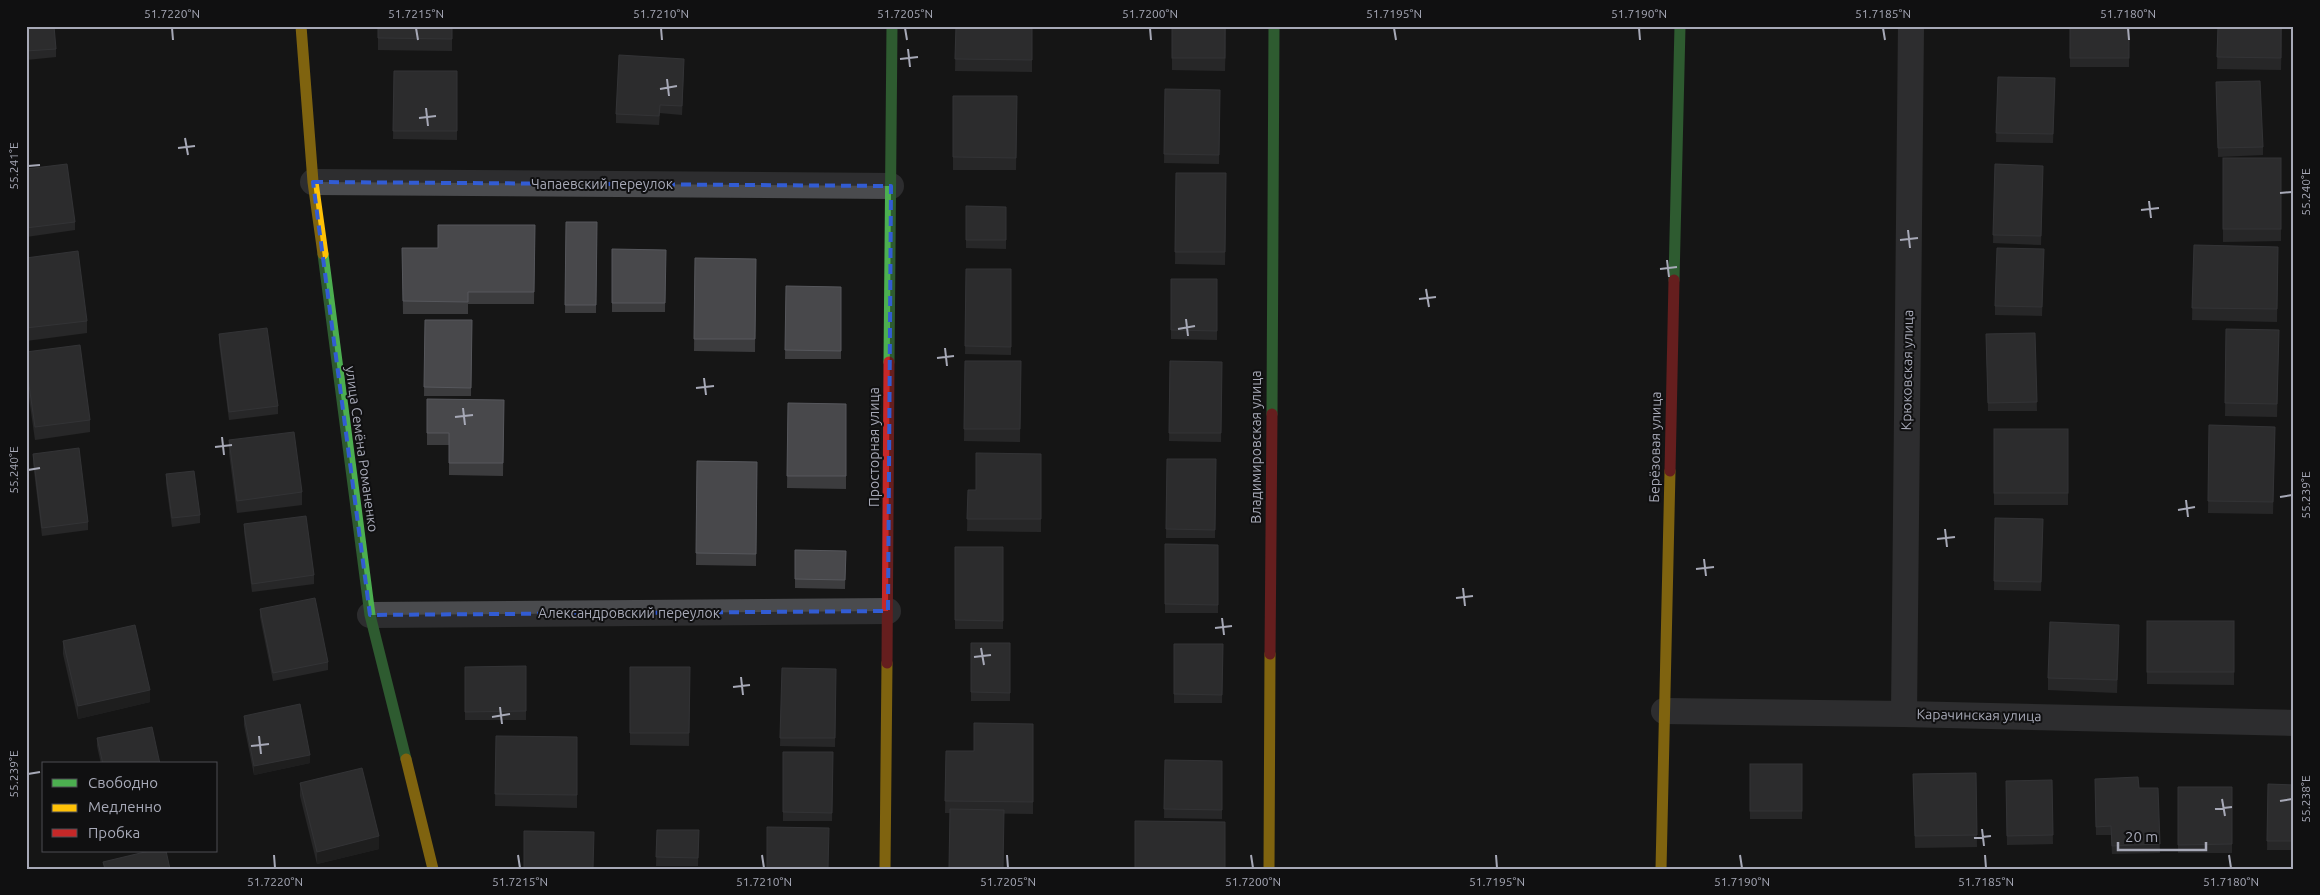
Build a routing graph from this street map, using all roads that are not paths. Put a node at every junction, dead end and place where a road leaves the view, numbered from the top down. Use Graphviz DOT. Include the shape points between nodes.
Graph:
graph roads {
  1 [pos="301,26"];
  2 [pos="892,26"];
  3 [pos="1274,26"];
  4 [pos="1680,26"];
  5 [pos="1911,26"];
  6 [pos="313,182"];
  7 [pos="891,186"];
  8 [pos="888,611"];
  9 [pos="370,615"];
  10 [pos="1664,710"];
  11 [pos="1904,714"];
  12 [pos="2294,723"];
  13 [pos="433,869"];
  14 [pos="885,869"];
  15 [pos="1269,869"];
  16 [pos="1662,869"];
  1 -- 6 [label="street, улица Семёна Романенко"];
  2 -- 7 [label="street, Просторная улица"];
  3 -- 15 [label="street, Владимировская улица"];
  4 -- 10 [label="street, Берёзовая улица"];
  5 -- 11 [label="street, Крюковская улица"];
  6 -- 7 [label="street, Чапаевский переулок"];
  6 -- 9 [label="street, улица Семёна Романенко"];
  7 -- 8 [label="street, Просторная улица"];
  8 -- 9 [label="street, Александровский переулок"];
  8 -- 14 [label="street, Просторная улица"];
  9 -- 13 [label="street, улица Семёна Романенко"];
  10 -- 11 [label="street, Карачинская улица"];
  10 -- 16 [label="street, Берёзовая улица"];
  11 -- 12 [label="street, Карачинская улица"];
}
